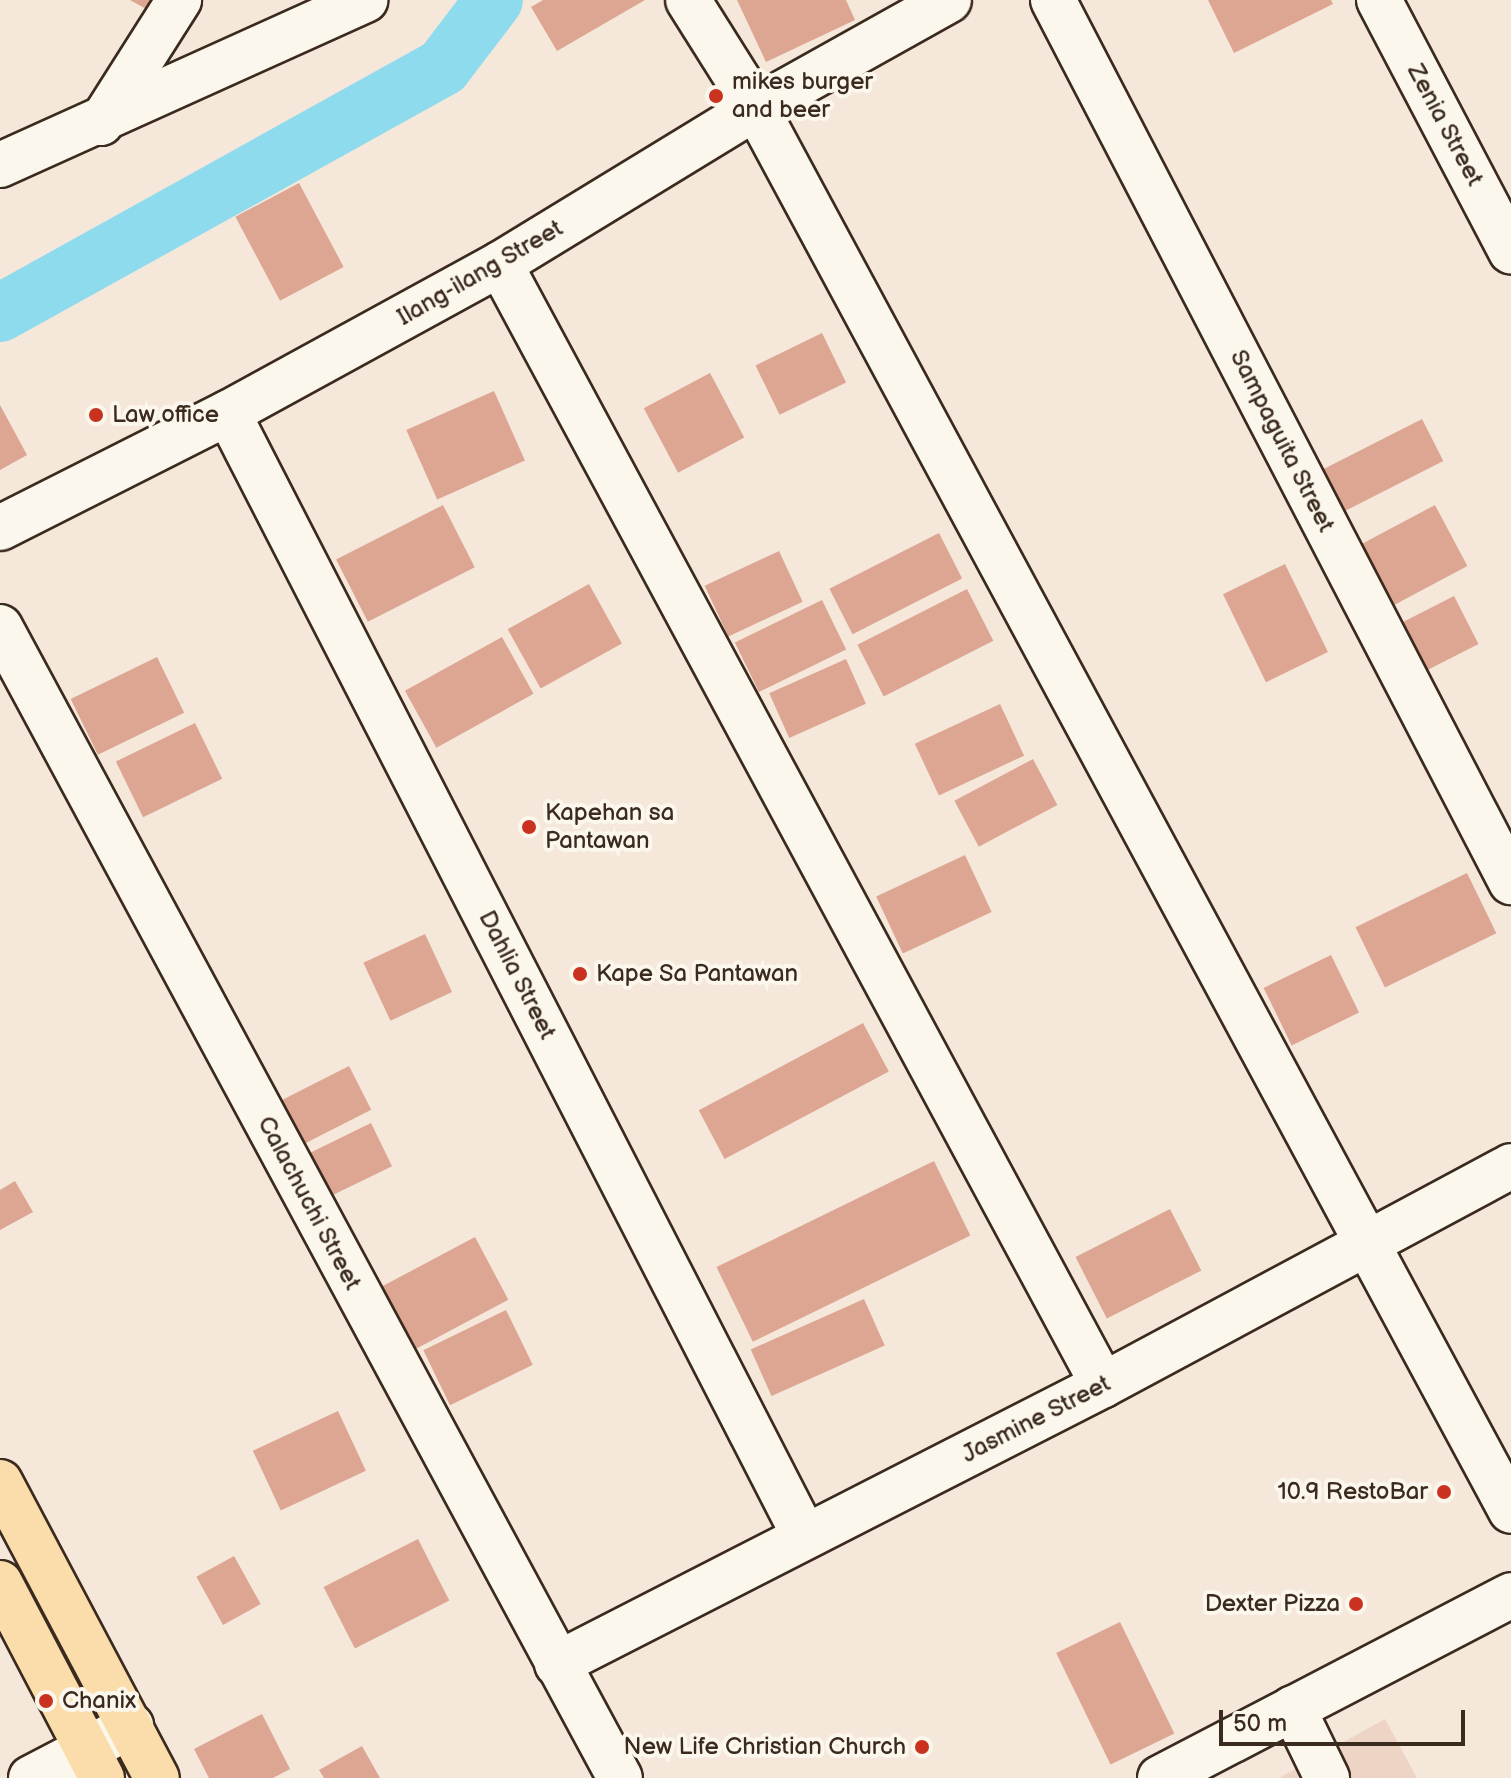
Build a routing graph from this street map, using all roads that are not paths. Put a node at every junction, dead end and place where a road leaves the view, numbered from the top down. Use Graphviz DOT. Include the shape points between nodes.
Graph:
graph roads {
  1 [pos="179,0"];
  2 [pos="688,0"];
  3 [pos="949,0"];
  4 [pos="1053,0"];
  5 [pos="1379,0"];
  6 [pos="365,1"];
  7 [pos="756,108"];
  8 [pos="101,123"];
  9 [pos="0,165"];
  10 [pos="1511,251"];
  11 [pos="500,264"];
  12 [pos="228,413"];
  13 [pos="0,528"];
  14 [pos="0,627"];
  15 [pos="1511,882"];
  16 [pos="1511,1166"];
  17 [pos="1369,1241"];
  18 [pos="1103,1385"];
  19 [pos="0,1482"];
  20 [pos="1511,1511"];
  21 [pos="805,1537"];
  22 [pos="0,1583"];
  23 [pos="1511,1595"];
  24 [pos="557,1664"];
  25 [pos="1293,1708"];
  26 [pos="131,1726"];
  27 [pos="95,1764"];
  28 [pos="31,1778"];
  29 [pos="157,1778"];
  30 [pos="620,1778"];
  31 [pos="1160,1778"];
  32 [pos="1327,1778"];
  1 -- 8 [label="street"];
  2 -- 7 [label="street"];
  3 -- 7 [label="street, Ilang-ilang Street"];
  4 -- 15 [label="street, Sampaguita Street"];
  5 -- 10 [label="street, Zenia Street"];
  6 -- 8 [label="street"];
  7 -- 11 [label="street, Ilang-ilang Street"];
  7 -- 17 [label="street"];
  8 -- 9 [label="street"];
  11 -- 12 [label="street, Ilang-ilang Street"];
  11 -- 18 [label="street"];
  12 -- 13 [label="street, Ilang-ilang Street"];
  12 -- 21 [label="street, Dahlia Street"];
  14 -- 24 [label="street, Calachuchi Street"];
  16 -- 17 [label="street, Jasmine Street"];
  17 -- 18 [label="street, Jasmine Street"];
  17 -- 20 [label="street"];
  18 -- 21 [label="street, Jasmine Street"];
  19 -- 26 [label="highway"];
  21 -- 24 [label="street, Jasmine Street"];
  22 -- 27 [label="highway"];
  23 -- 25 [label="street"];
  24 -- 30 [label="street, Calachuchi Street"];
  25 -- 31 [label="street"];
  25 -- 32 [label="street"];
  26 -- 27 [label="street"];
  26 -- 29 [label="highway"];
  27 -- 28 [label="street"];
}
